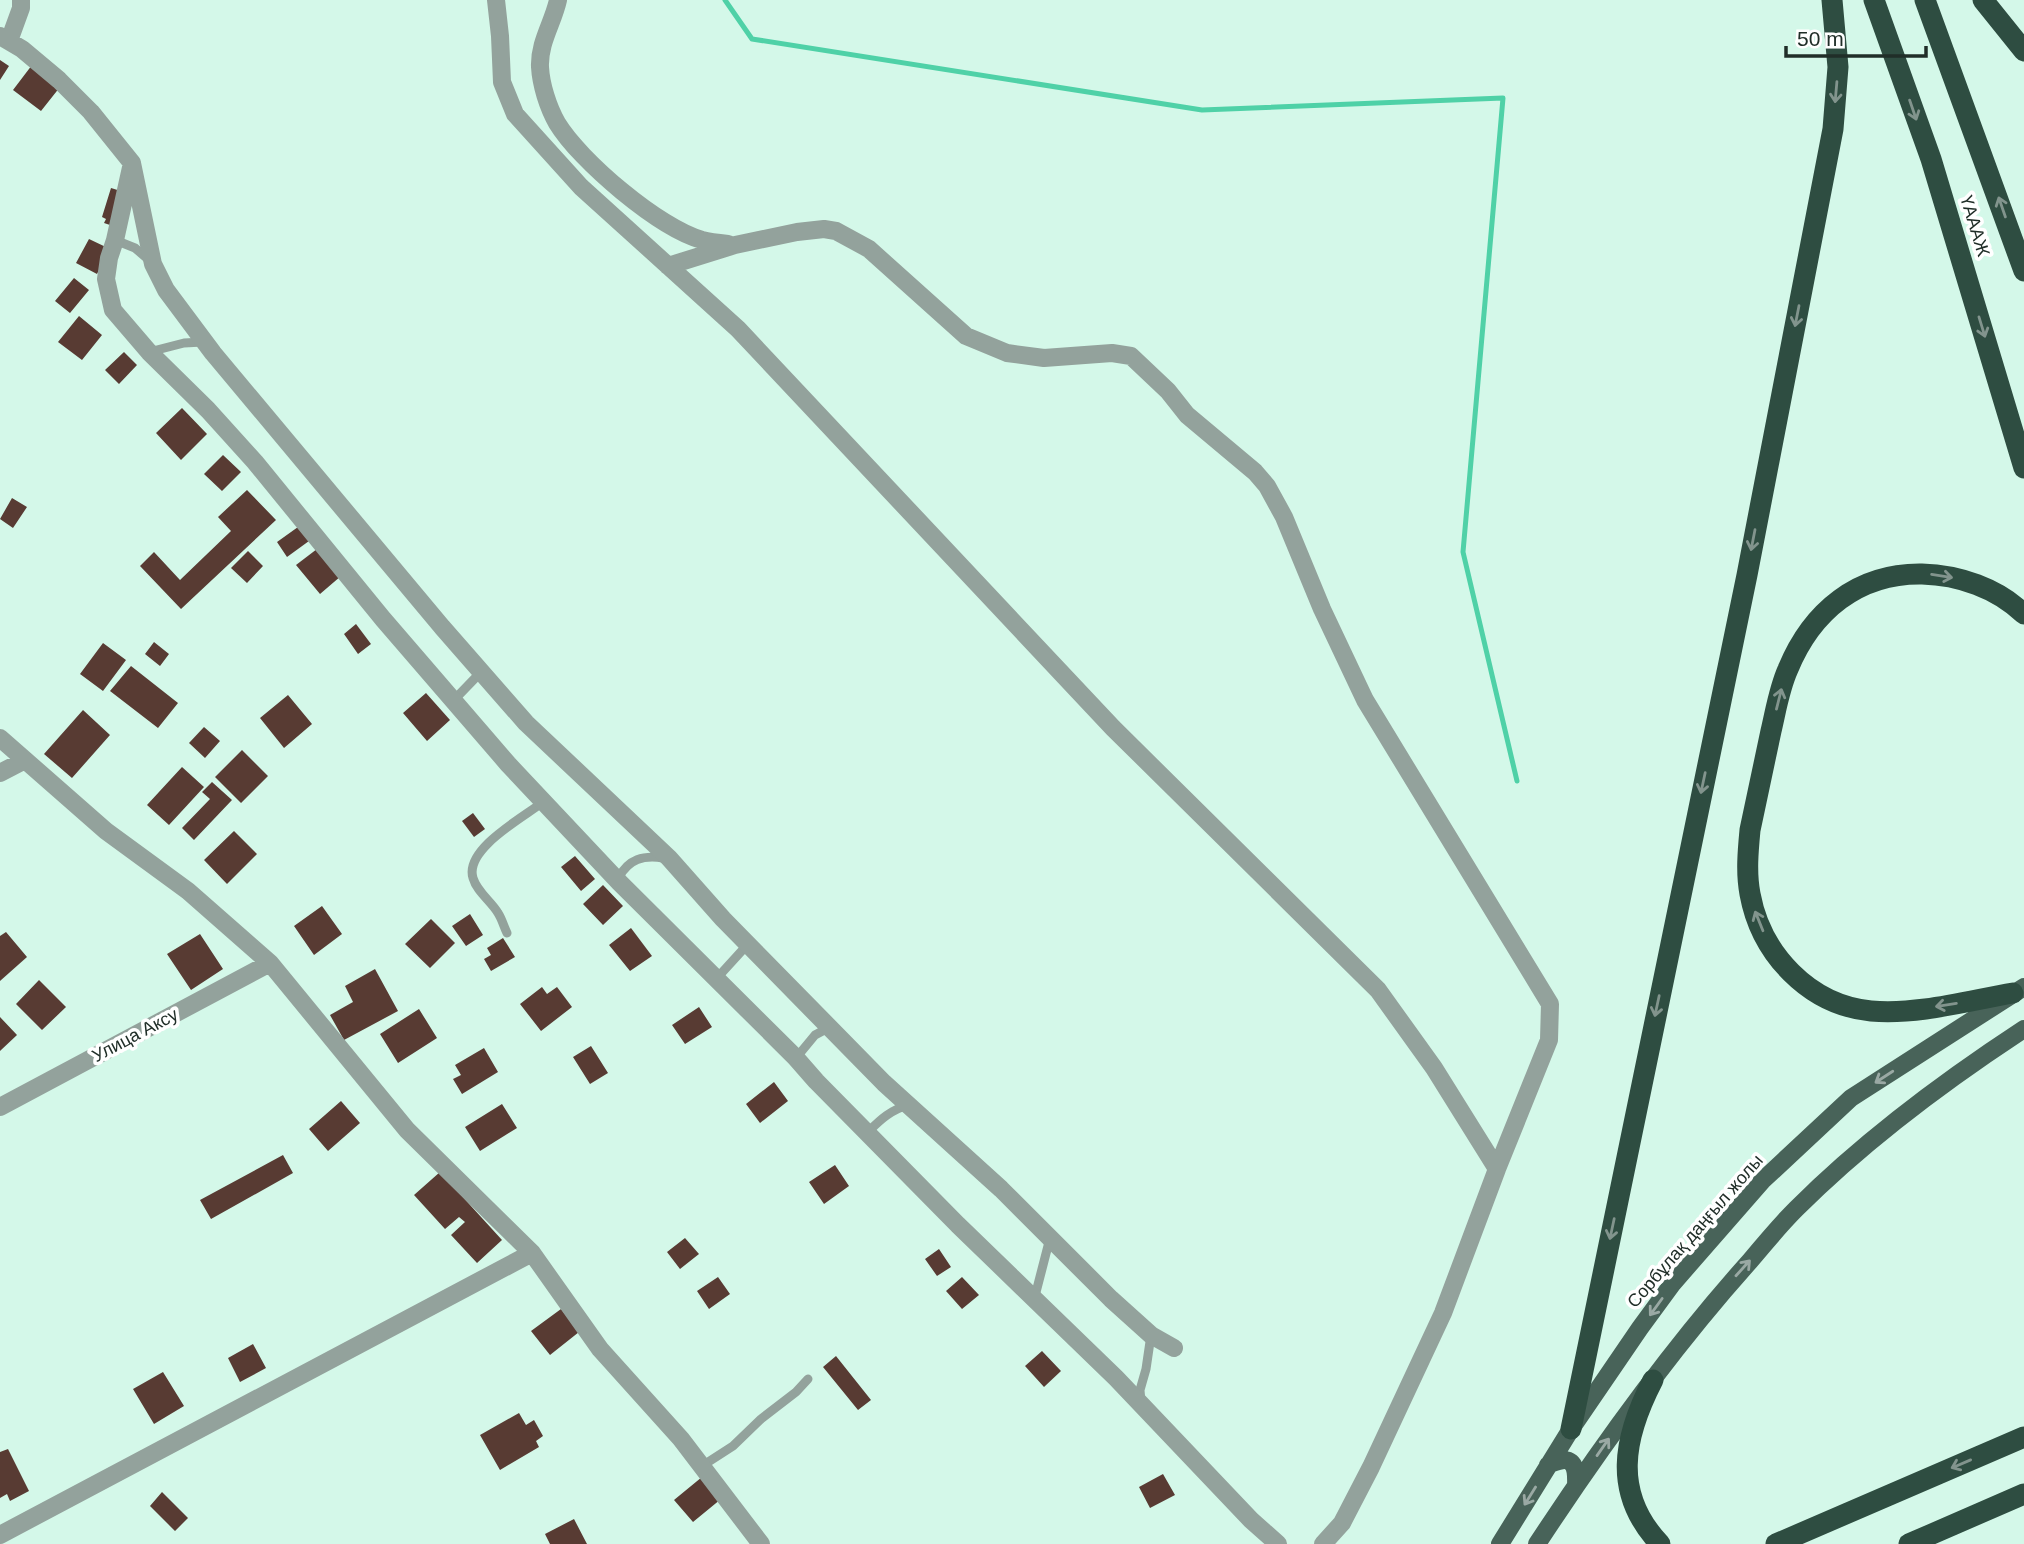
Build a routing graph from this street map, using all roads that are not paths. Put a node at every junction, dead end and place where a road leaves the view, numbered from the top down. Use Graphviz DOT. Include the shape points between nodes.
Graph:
graph roads {
  1 [pos="21,0"];
  2 [pos="496,0"];
  3 [pos="558,0"];
  4 [pos="1832,0"];
  5 [pos="1874,0"];
  6 [pos="1924,0"];
  7 [pos="1983,0"];
  8 [pos="4,39"];
  9 [pos="2024,51"];
  10 [pos="132,163"];
  11 [pos="116,240"];
  12 [pos="735,245"];
  13 [pos="153,264"];
  14 [pos="668,265"];
  15 [pos="2024,271"];
  16 [pos="205,342"];
  17 [pos="149,352"];
  18 [pos="2024,468"];
  19 [pos="2024,614"];
  20 [pos="481,672"];
  21 [pos="453,701"];
  22 [pos="0,738"];
  23 [pos="25,760"];
  24 [pos="0,773"];
  25 [pos="543,802"];
  26 [pos="669,858"];
  27 [pos="628,891"];
  28 [pos="507,933"];
  29 [pos="748,944"];
  30 [pos="270,963"];
  31 [pos="717,978"];
  32 [pos="2019,990"];
  33 [pos="830,1027"];
  34 [pos="2024,1029"];
  35 [pos="799,1062"];
  36 [pos="908,1105"];
  37 [pos="0,1107"];
  38 [pos="876,1141"];
  39 [pos="1497,1169"];
  40 [pos="1050,1238"];
  41 [pos="532,1254"];
  42 [pos="1034,1300"];
  43 [pos="1151,1335"];
  44 [pos="1174,1348"];
  45 [pos="808,1379"];
  46 [pos="1653,1380"];
  47 [pos="1141,1405"];
  48 [pos="1571,1429"];
  49 [pos="2024,1437"];
  50 [pos="1548,1465"];
  51 [pos="702,1466"];
  52 [pos="1576,1486"];
  53 [pos="2024,1494"];
  54 [pos="0,1535"];
  55 [pos="761,1544"];
  56 [pos="1278,1544"];
  57 [pos="1324,1544"];
  58 [pos="1500,1544"];
  59 [pos="1537,1544"];
  60 [pos="1660,1544"];
  61 [pos="1776,1544"];
  62 [pos="1909,1544"];
  1 -- 8 [label="street"];
  2 -- 14 [label="street" via="502,82 515,114 581,187"];
  3 -- 12 [label="street" via="543,40 540,66 557,123 603,176 668,224 701,240"];
  4 -- 48 [label="highway, one-way" via="1838,67 1833,129 1747,575"];
  5 -- 18 [label="highway, ҮАААЖ, one-way" via="1931,159"];
  15 -- 6 [label="highway, ҮАААЖ, one-way"];
  7 -- 9 [label="highway"];
  8 -- 10 [label="street" via="59,80"];
  10 -- 11 [label="street"];
  10 -- 13 [label="street"];
  11 -- 13 [label="lane" via="135,248"];
  11 -- 17 [label="street" via="106,279 113,310"];
  12 -- 14 [label="street"];
  12 -- 39 [label="street" via="797,232 835,231 869,249 966,336 1007,353 1044,358 1131,356 1267,486 1365,700 1550,1004 1549,1040"];
  13 -- 16 [label="street" via="166,290"];
  14 -- 39 [label="street" via="738,329 1113,728 1378,990"];
  16 -- 17 [label="lane"];
  16 -- 20 [label="street"];
  17 -- 21 [label="street" via="255,462"];
  32 -- 19 [label="highway, one-way" via="1944,1006 1871,1011 1818,995 1781,963 1757,919 1750,895 1748,851 1787,670 1799,646 1832,604 1884,576 1932,574 1981,586"];
  20 -- 21 [label="lane"];
  20 -- 26 [label="street" via="526,723"];
  21 -- 25 [label="street"];
  22 -- 23 [label="street"];
  23 -- 24 [label="street"];
  23 -- 30 [label="street"];
  25 -- 27 [label="street"];
  25 -- 28 [label="lane" via="490,841 472,863 472,877"];
  26 -- 27 [label="lane" via="633,860 619,877"];
  26 -- 29 [label="street"];
  27 -- 31 [label="street"];
  29 -- 31 [label="lane"];
  29 -- 33 [label="street"];
  30 -- 37 [label="street, Улица Аксу"];
  30 -- 41 [label="street" via="407,1130"];
  31 -- 35 [label="street"];
  32 -- 48 [label="main road, Сорбұлақ даңғыл жолы, one-way" via="1851,1098 1762,1181 1673,1283"];
  33 -- 35 [label="lane" via="795,1056"];
  33 -- 36 [label="street"];
  46 -- 34 [label="main road, one-way" via="1706,1310 1795,1210 1880,1132"];
  35 -- 38 [label="street"];
  36 -- 38 [label="lane" via="894,1109 869,1131"];
  36 -- 40 [label="street"];
  38 -- 42 [label="street"];
  39 -- 57 [label="street" via="1443,1313 1371,1467 1342,1523"];
  40 -- 42 [label="lane"];
  40 -- 43 [label="street"];
  41 -- 51 [label="street" via="600,1349"];
  41 -- 54 [label="street"];
  42 -- 47 [label="street"];
  43 -- 44 [label="street"];
  43 -- 47 [label="lane"];
  45 -- 51 [label="lane" via="733,1446"];
  52 -- 46 [label="main road, one-way"];
  46 -- 60 [label="highway" via="1632,1427 1627,1473 1638,1514"];
  47 -- 56 [label="street"];
  48 -- 50 [label="main road, Сорбұлақ даңғыл жолы"];
  49 -- 61 [label="highway, one-way"];
  50 -- 52 [label="main road" via="1568,1459 1574,1465"];
  50 -- 58 [label="main road, Сорбұлақ даңғыл жолы, one-way"];
  51 -- 55 [label="street"];
  52 -- 59 [label="main road"];
  53 -- 62 [label="highway"];
}
